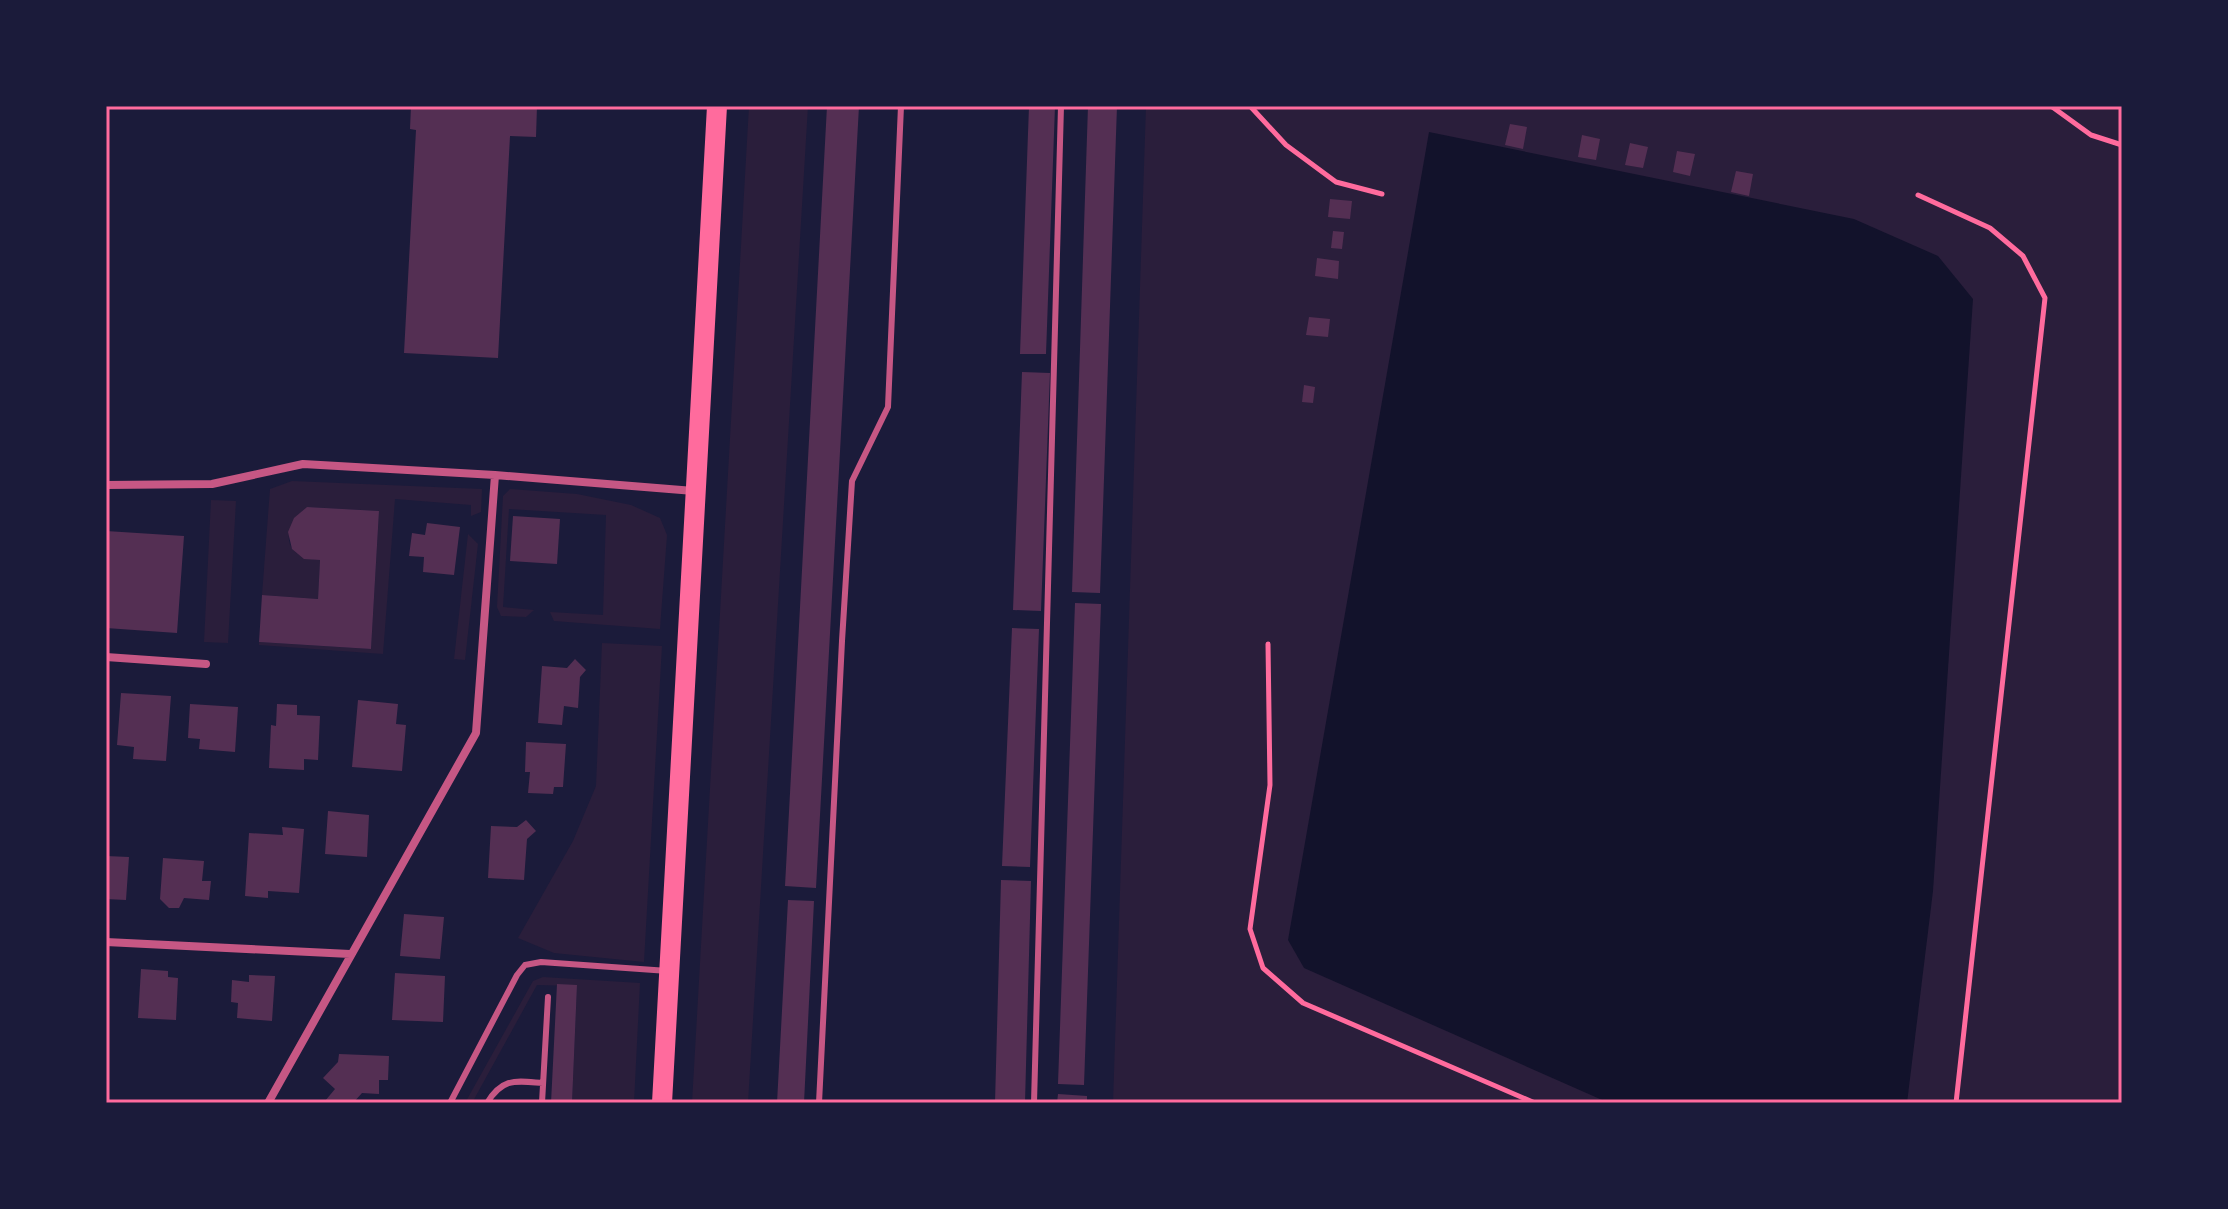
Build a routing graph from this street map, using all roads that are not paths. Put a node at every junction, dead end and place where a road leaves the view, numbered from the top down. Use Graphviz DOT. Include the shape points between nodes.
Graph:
graph roads {
  1 [pos="717,106"];
  2 [pos="901,106"];
  3 [pos="1061,106"];
  4 [pos="495,475"];
  5 [pos="106,485"];
  6 [pos="696,491"];
  7 [pos="106,657"];
  8 [pos="206,664"];
  9 [pos="106,942"];
  10 [pos="350,954"];
  11 [pos="670,971"];
  12 [pos="548,997"];
  13 [pos="543,1083"];
  14 [pos="268,1103"];
  15 [pos="450,1103"];
  16 [pos="487,1103"];
  17 [pos="542,1103"];
  18 [pos="662,1103"];
  19 [pos="819,1103"];
  20 [pos="1034,1103"];
  1 -- 6 [label="main road"];
  2 -- 19 [label="lane" via="888,407 852,481"];
  3 -- 20 [label="lane"];
  4 -- 5 [label="street" via="303,464 212,484"];
  4 -- 6 [label="street"];
  4 -- 10 [label="street" via="476,733"];
  6 -- 11 [label="main road"];
  7 -- 8 [label="street"];
  9 -- 10 [label="street"];
  10 -- 14 [label="street"];
  11 -- 15 [label="lane" via="525,965"];
  11 -- 18 [label="main road"];
  12 -- 13 [label="lane"];
  13 -- 16 [label="lane" via="510,1081"];
  13 -- 17 [label="lane"];
}
